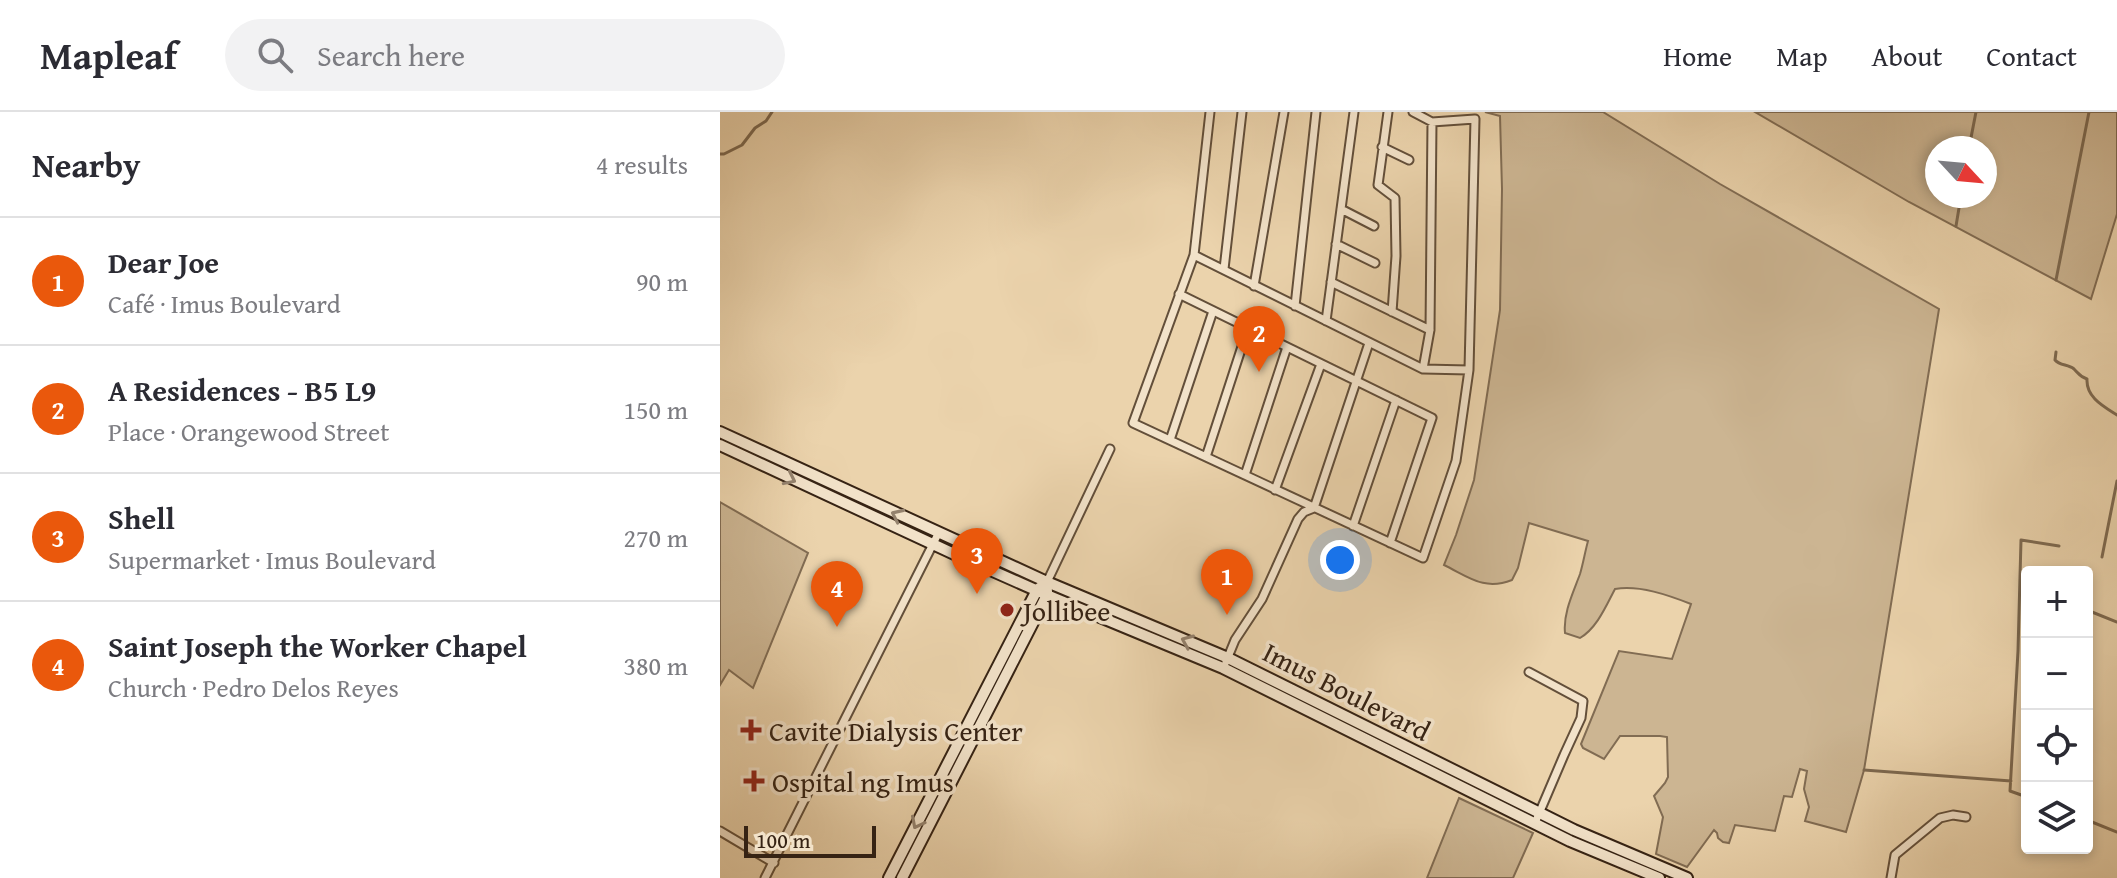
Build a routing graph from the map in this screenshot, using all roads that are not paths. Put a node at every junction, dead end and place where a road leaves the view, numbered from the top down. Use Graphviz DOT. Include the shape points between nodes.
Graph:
graph roads {
  1 [pos="1210,112"];
  2 [pos="1242,112"];
  3 [pos="1284,112"];
  4 [pos="1316,112"];
  5 [pos="1354,112"];
  6 [pos="1388,112"];
  7 [pos="1413,112"];
  8 [pos="1432,122"];
  9 [pos="1382,147"];
  10 [pos="1409,160"];
  11 [pos="1341,209"];
  12 [pos="1374,226"];
  13 [pos="1336,244"];
  14 [pos="1194,255"];
  15 [pos="1375,263"];
  16 [pos="1224,269"];
  17 [pos="1331,282"];
  18 [pos="1254,286"];
  19 [pos="1179,294"];
  20 [pos="1295,306"];
  21 [pos="1213,311"];
  22 [pos="1392,312"];
  23 [pos="1326,321"];
  24 [pos="1248,328"];
  25 [pos="1430,330"];
  26 [pos="1369,343"];
  27 [pos="1287,347"];
  28 [pos="1321,364"];
  29 [pos="1423,369"];
  30 [pos="1469,370"];
  31 [pos="1357,381"];
  32 [pos="1396,400"];
  33 [pos="720,432"];
  34 [pos="1170,440"];
  35 [pos="720,445"];
  36 [pos="1110,449"];
  37 [pos="1206,457"];
  38 [pos="1245,475"];
  39 [pos="1275,490"];
  40 [pos="1314,508"];
  41 [pos="1353,526"];
  42 [pos="935,539"];
  43 [pos="1390,543"];
  44 [pos="1047,582"];
  45 [pos="1042,593"];
  46 [pos="1226,663"];
  47 [pos="1529,672"];
  48 [pos="1966,817"];
  49 [pos="1538,818"];
  50 [pos="720,831"];
  51 [pos="774,863"];
  52 [pos="765,878"];
  53 [pos="889,878"];
  54 [pos="902,878"];
  55 [pos="1659,878"];
  56 [pos="1687,878"];
  57 [pos="1891,878"];
  1 -- 14 [label="street"];
  2 -- 16 [label="street"];
  3 -- 18 [label="street"];
  4 -- 20 [label="street"];
  5 -- 11 [label="street"];
  6 -- 9 [label="street"];
  7 -- 8 [label="street"];
  8 -- 25 [label="street"];
  8 -- 30 [label="street" via="1475,119"];
  9 -- 10 [label="street"];
  9 -- 22 [label="street" via="1378,185 1395,198"];
  11 -- 12 [label="street"];
  11 -- 13 [label="street"];
  13 -- 15 [label="street"];
  13 -- 17 [label="street"];
  14 -- 16 [label="street"];
  14 -- 19 [label="street"];
  16 -- 18 [label="street"];
  17 -- 22 [label="street"];
  17 -- 23 [label="street"];
  18 -- 20 [label="street"];
  19 -- 21 [label="street"];
  19 -- 34 [label="street" via="1133,423"];
  20 -- 23 [label="street"];
  21 -- 24 [label="street"];
  21 -- 34 [label="street"];
  22 -- 25 [label="street"];
  23 -- 26 [label="street"];
  24 -- 27 [label="street"];
  24 -- 37 [label="street"];
  25 -- 29 [label="street"];
  26 -- 29 [label="street"];
  26 -- 31 [label="street"];
  27 -- 28 [label="street"];
  27 -- 38 [label="street"];
  28 -- 31 [label="street"];
  28 -- 39 [label="street"];
  29 -- 30 [label="street"];
  30 -- 43 [label="street" via="1456,461 1423,558"];
  31 -- 32 [label="street"];
  31 -- 40 [label="street"];
  32 -- 41 [label="street"];
  32 -- 43 [label="street" via="1432,418"];
  42 -- 33 [label="main road, Imus Boulevard, one-way"];
  34 -- 37 [label="street"];
  35 -- 42 [label="main road, Imus Boulevard, one-way"];
  36 -- 44 [label="street"];
  37 -- 38 [label="street"];
  38 -- 39 [label="street"];
  39 -- 40 [label="street"];
  40 -- 41 [label="street"];
  40 -- 46 [label="street" via="1298,519"];
  41 -- 43 [label="street"];
  42 -- 44 [label="main road, Imus Boulevard"];
  42 -- 45 [label="main road, Imus Boulevard"];
  42 -- 51 [label="street"];
  44 -- 45 [label="main road"];
  46 -- 44 [label="main road, Imus Boulevard, one-way"];
  45 -- 46 [label="main road, Imus Boulevard"];
  45 -- 53 [label="main road, one-way"];
  45 -- 54 [label="main road"];
  46 -- 49 [label="main road, Imus Boulevard"];
  47 -- 49 [label="street" via="1583,701 1581,718"];
  48 -- 57 [label="street" via="1940,818 1895,855"];
  49 -- 55 [label="main road, Imus Boulevard" via="1570,841"];
  49 -- 56 [label="main road, Imus Boulevard"];
  50 -- 51 [label="street"];
  51 -- 52 [label="street"];
}
